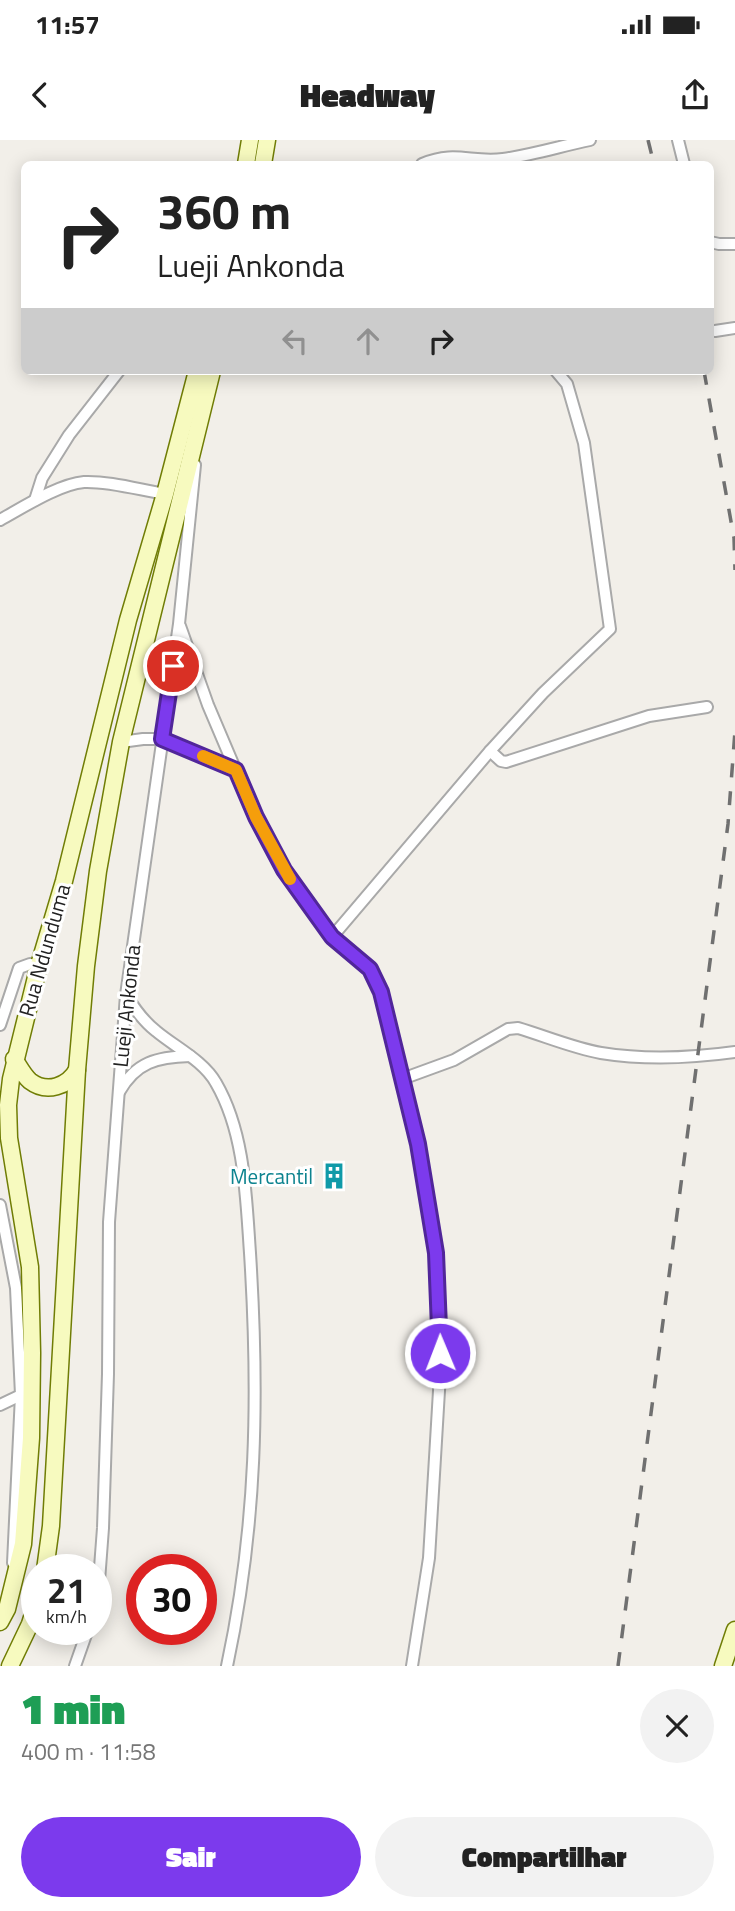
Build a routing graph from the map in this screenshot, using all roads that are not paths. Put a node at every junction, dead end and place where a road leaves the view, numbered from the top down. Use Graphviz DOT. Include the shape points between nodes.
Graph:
graph roads {
  1 [pos="250,140"];
  2 [pos="267,140"];
  3 [pos="590,140"];
  4 [pos="678,140"];
  5 [pos="246,161"];
  6 [pos="264,161"];
  7 [pos="429,161"];
  8 [pos="683,161"];
  9 [pos="714,243"];
  10 [pos="735,244"];
  11 [pos="735,328"];
  12 [pos="715,331"];
  13 [pos="116,375"];
  14 [pos="196,375"];
  15 [pos="211,375"];
  16 [pos="559,375"];
  17 [pos="200,421"];
  18 [pos="165,494"];
  19 [pos="35,500"];
  20 [pos="0,520"];
  21 [pos="179,624"];
  22 [pos="707,707"];
  23 [pos="162,739"];
  24 [pos="121,742"];
  25 [pos="490,751"];
  26 [pos="236,770"];
  27 [pos="98,871"];
  28 [pos="332,937"];
  29 [pos="39,965"];
  30 [pos="125,995"];
  31 [pos="0,1025"];
  32 [pos="735,1052"];
  33 [pos="190,1056"];
  34 [pos="14,1059"];
  35 [pos="78,1070"];
  36 [pos="402,1079"];
  37 [pos="117,1095"];
  38 [pos="0,1205"];
  39 [pos="20,1395"];
  40 [pos="0,1405"];
  41 [pos="47,1554"];
  42 [pos="102,1554"];
  43 [pos="0,1609"];
  44 [pos="0,1622"];
  45 [pos="735,1630"];
  46 [pos="21,1643"];
  47 [pos="82,1645"];
  48 [pos="10,1666"];
  49 [pos="75,1666"];
  50 [pos="227,1666"];
  51 [pos="412,1666"];
  52 [pos="723,1666"];
  1 -- 5 [label="main road"];
  2 -- 6 [label="main road"];
  3 -- 7 [label="street" via="503,159 453,156"];
  4 -- 8 [label="street"];
  9 -- 10 [label="street"];
  11 -- 12 [label="street"];
  13 -- 19 [label="street" via="69,435 42,478"];
  14 -- 18 [label="main road, Rua Ndunduma"];
  15 -- 17 [label="main road, Rua Ndunduma"];
  16 -- 25 [label="street" via="567,384 584,443 610,629"];
  17 -- 21 [label="street, Lueji Ankonda"];
  17 -- 24 [label="main road, Rua Ndunduma"];
  18 -- 19 [label="street" via="85,482"];
  18 -- 29 [label="main road, Rua Ndunduma"];
  19 -- 20 [label="street"];
  21 -- 23 [label="street, Lueji Ankonda"];
  21 -- 26 [label="street"];
  22 -- 25 [label="street" via="649,716 506,762"];
  23 -- 24 [label="street"];
  23 -- 26 [label="street"];
  23 -- 30 [label="street, Lueji Ankonda"];
  24 -- 27 [label="main road, Rua Ndunduma"];
  25 -- 28 [label="street"];
  26 -- 28 [label="street" via="284,870"];
  27 -- 35 [label="main road, Lueji Ankonda"];
  28 -- 36 [label="street" via="374,977"];
  29 -- 31 [label="street" via="19,968"];
  29 -- 34 [label="main road, Rua Ndunduma"];
  30 -- 33 [label="street" via="153,1029"];
  30 -- 37 [label="street, Lueji Ankonda"];
  32 -- 36 [label="street" via="620,1055 518,1028 508,1029 454,1060"];
  33 -- 37 [label="street" via="141,1066 128,1076"];
  33 -- 50 [label="street" via="215,1080 234,1125 246,1195 255,1333 254,1469 240,1606"];
  34 -- 35 [label="main road" via="28,1079 46,1087 65,1085"];
  34 -- 44 [label="main road, Rua Ndunduma" via="8,1116 30,1267 31,1438 23,1545"];
  35 -- 41 [label="main road"];
  36 -- 51 [label="street" via="436,1253 440,1323 429,1558"];
  37 -- 42 [label="street, Lueji Ankonda" via="109,1222"];
  38 -- 39 [label="street" via="16,1288"];
  39 -- 40 [label="street"];
  39 -- 43 [label="street" via="13,1561"];
  45 -- 52 [label="main road"];
  46 -- 48 [label="main road"];
  47 -- 49 [label="street"];
}
